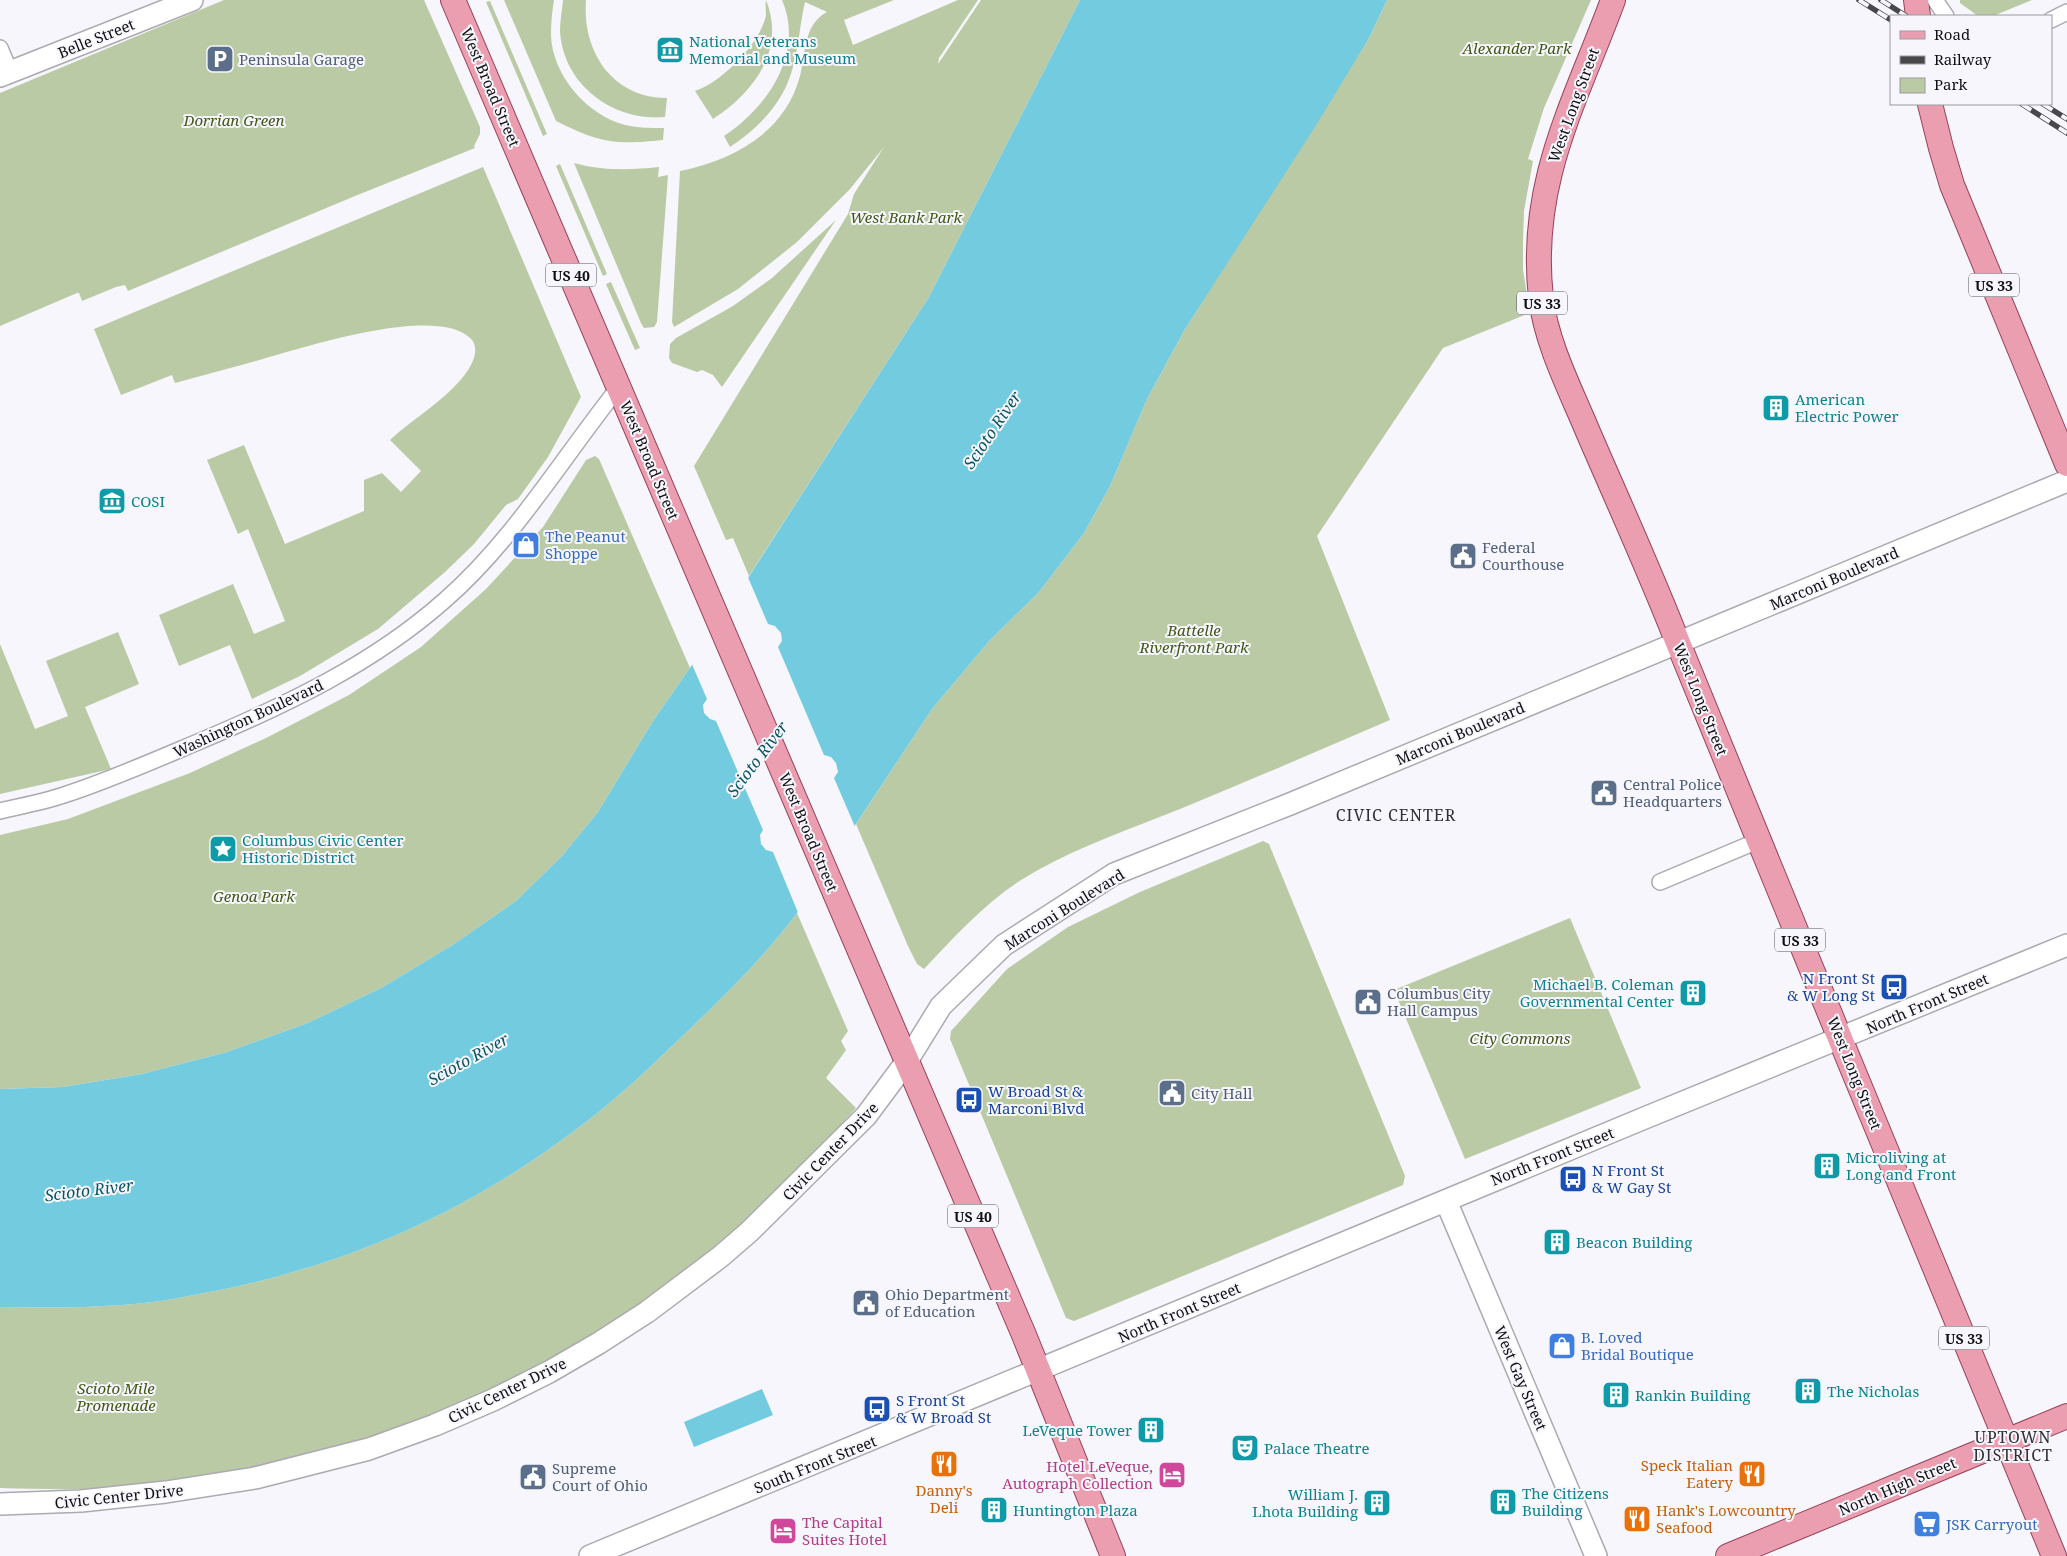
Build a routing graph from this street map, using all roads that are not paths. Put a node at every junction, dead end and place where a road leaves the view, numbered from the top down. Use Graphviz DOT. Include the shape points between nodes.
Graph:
graph roads {
  1 [pos="192,0"];
  2 [pos="453,0"];
  3 [pos="1613,0"];
  4 [pos="1916,0"];
  5 [pos="1935,0"];
  6 [pos="2067,12"];
  7 [pos="1918,15"];
  8 [pos="1945,15"];
  9 [pos="2052,20"];
  10 [pos="0,48"];
  11 [pos="5,74"];
  12 [pos="1930,105"];
  13 [pos="619,387"];
  14 [pos="2067,464"];
  15 [pos="2067,481"];
  16 [pos="1678,642"];
  17 [pos="0,811"];
  18 [pos="1760,840"];
  19 [pos="1660,882"];
  20 [pos="2067,945"];
  21 [pos="1841,1039"];
  22 [pos="907,1061"];
  23 [pos="1446,1200"];
  24 [pos="1039,1371"];
  25 [pos="2067,1416"];
  26 [pos="2006,1440"];
  27 [pos="0,1504"];
  28 [pos="590,1556"];
  29 [pos="1113,1556"];
  30 [pos="1596,1556"];
  31 [pos="1728,1556"];
  32 [pos="2054,1556"];
  1 -- 11 [label="street, Belle Street"];
  2 -- 13 [label="main road, West Broad Street / US 40"];
  3 -- 16 [label="main road, West Long Street / US 33" via="1564,123 1544,193 1539,258 1541,297 1549,334 1577,406"];
  4 -- 7 [label="main road"];
  5 -- 8 [label="street"];
  6 -- 9 [label="street"];
  10 -- 11 [label="street"];
  12 -- 14 [label="main road, US 33" via="1952,185"];
  13 -- 17 [label="street, Washington Boulevard" via="508,533 446,600 352,669 259,716 114,777"];
  13 -- 22 [label="main road, West Broad Street / US 40"];
  15 -- 16 [label="street, Marconi Boulevard"];
  16 -- 18 [label="main road, West Long Street / US 33"];
  16 -- 22 [label="street, Marconi Boulevard" via="1114,874 1004,945 941,1006"];
  18 -- 19 [label="street"];
  18 -- 21 [label="main road, West Long Street / US 33"];
  20 -- 21 [label="street, North Front Street"];
  21 -- 23 [label="street, North Front Street"];
  21 -- 26 [label="main road, West Long Street / US 33"];
  22 -- 24 [label="main road, West Broad Street / US 40"];
  22 -- 27 [label="street, Civic Center Drive" via="866,1116 779,1204 720,1257 671,1296 599,1343 493,1400 369,1449 255,1478 82,1501"];
  23 -- 24 [label="street, North Front Street"];
  23 -- 30 [label="street, West Gay Street"];
  24 -- 28 [label="street, South Front Street"];
  24 -- 29 [label="main road, West Broad Street / US 40"];
  25 -- 26 [label="main road, North High Street"];
  26 -- 31 [label="main road, North High Street"];
  26 -- 32 [label="main road, US 33"];
}
